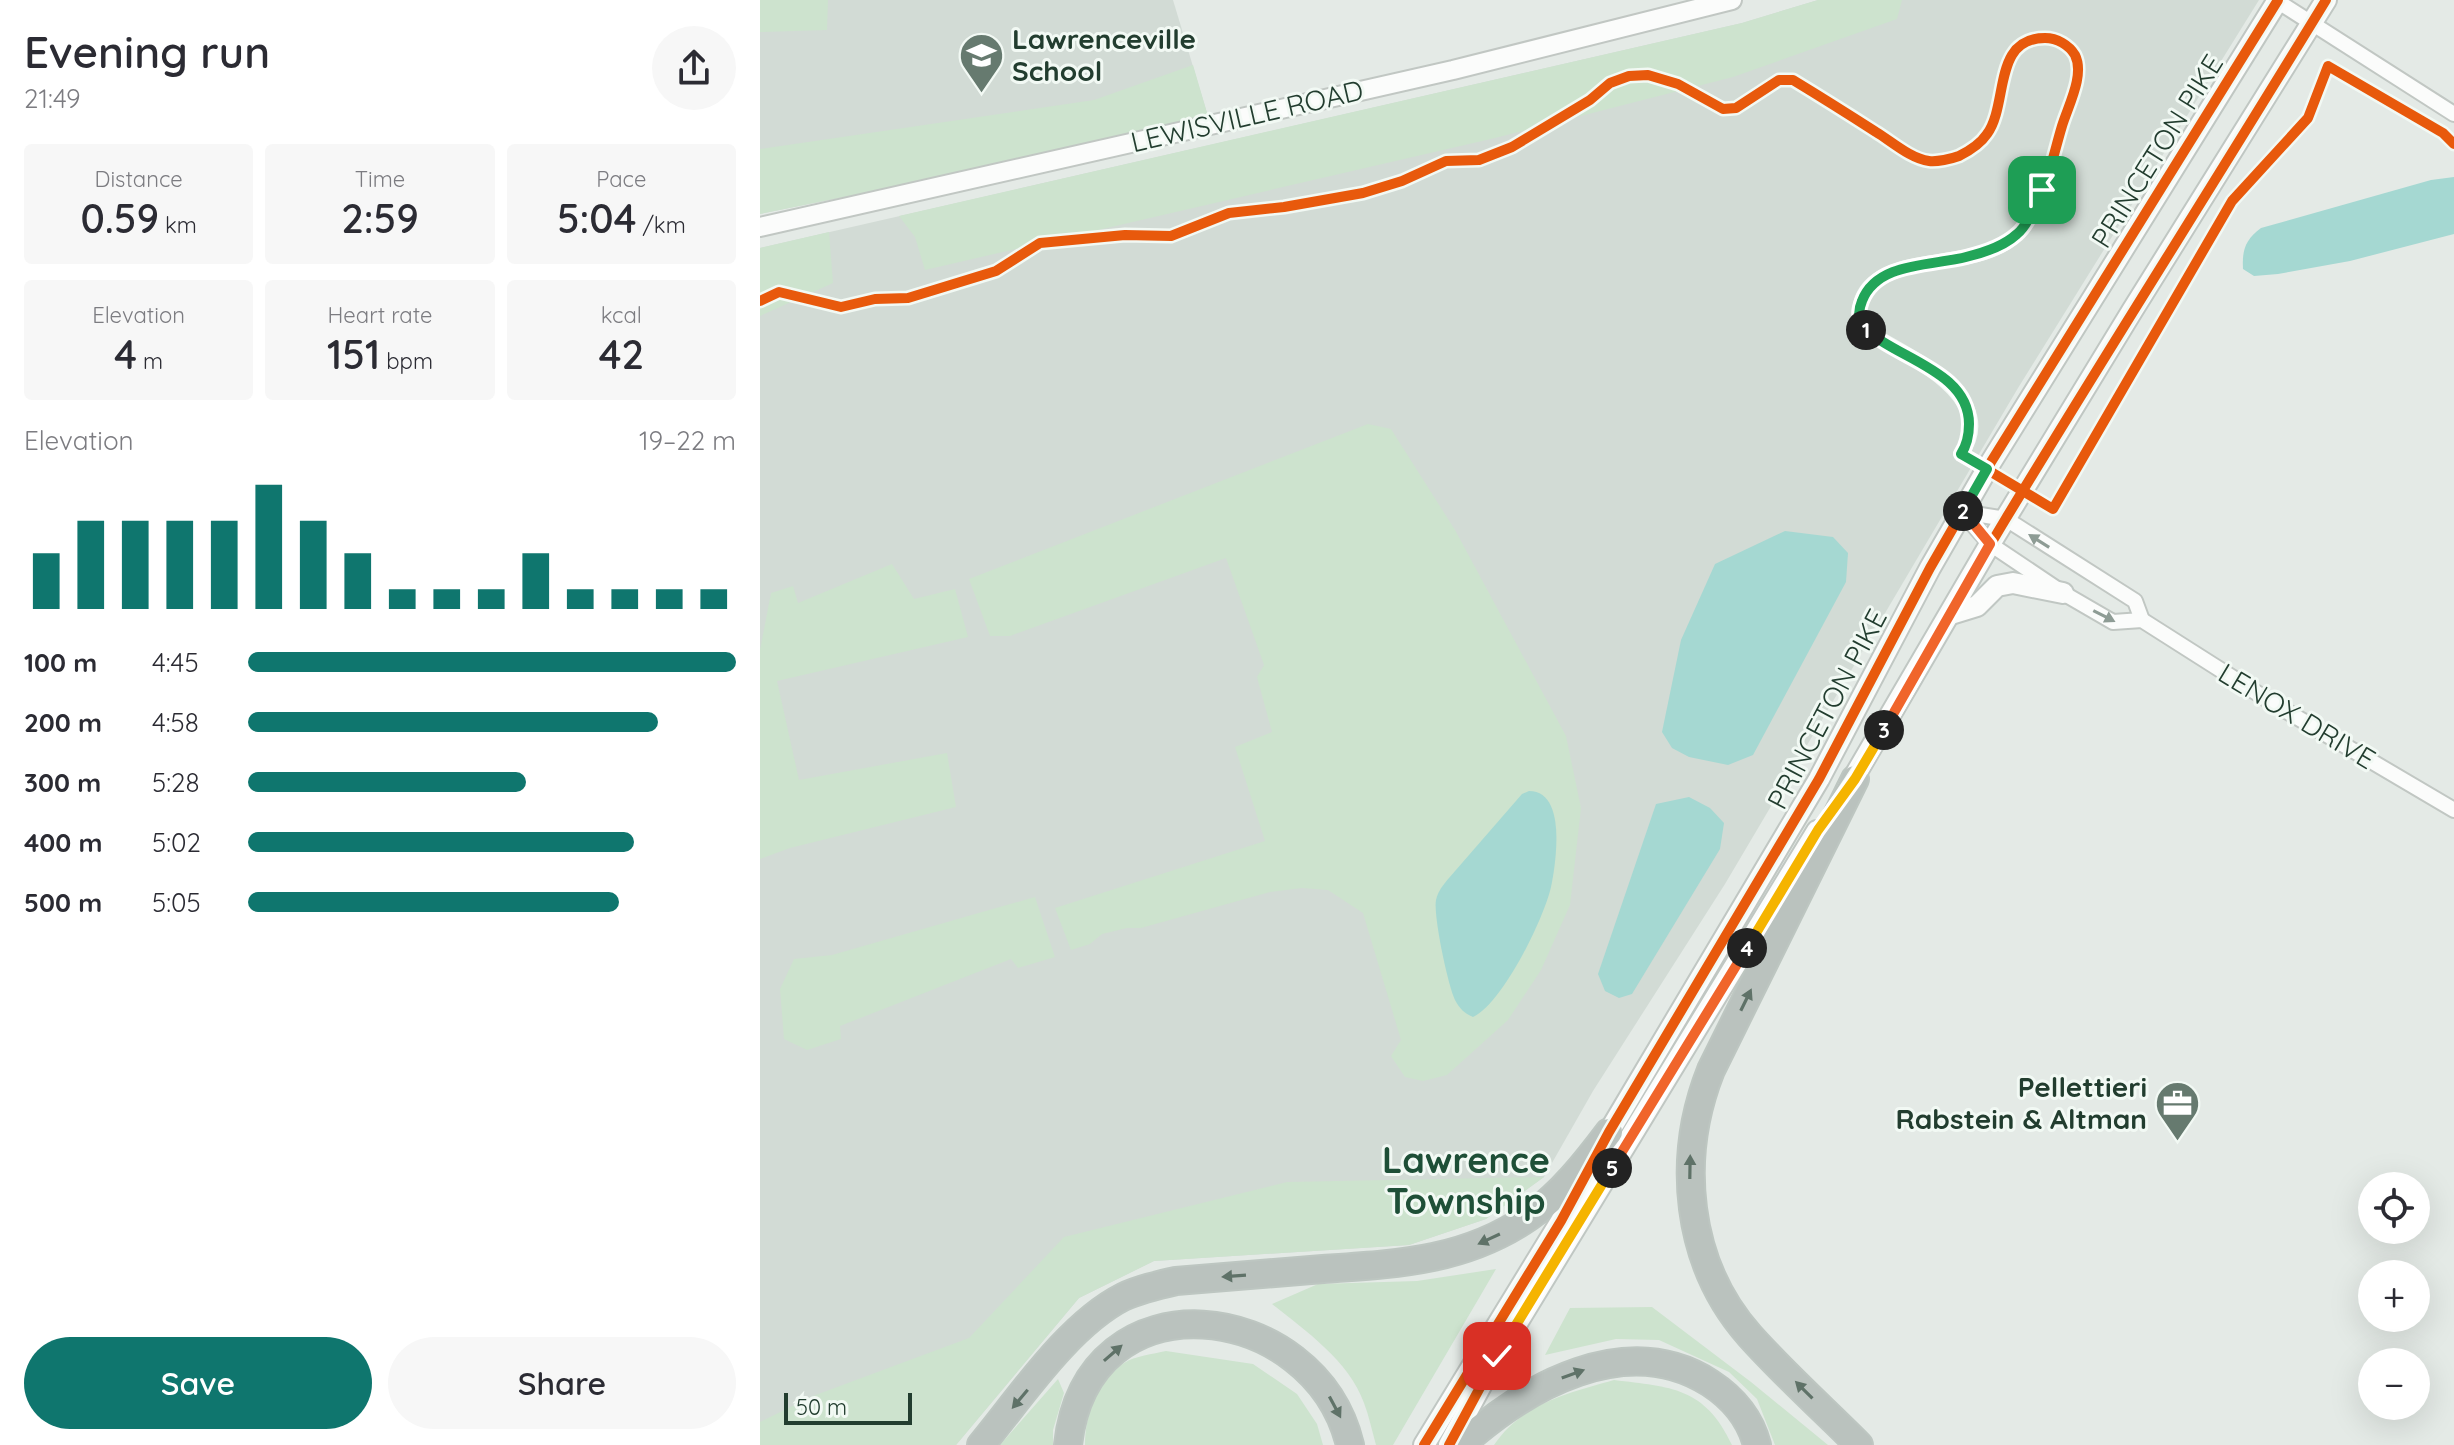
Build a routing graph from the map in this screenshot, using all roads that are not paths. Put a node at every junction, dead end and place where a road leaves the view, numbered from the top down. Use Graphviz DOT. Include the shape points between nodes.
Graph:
graph roads {
  1 [pos="1732,0"];
  2 [pos="2326,0"];
  3 [pos="2278,1"];
  4 [pos="2311,24"];
  5 [pos="2454,114"];
  6 [pos="760,227"];
  7 [pos="1962,512"];
  8 [pos="2006,519"];
  9 [pos="1990,544"];
  10 [pos="2063,593"];
  11 [pos="1951,614"];
  12 [pos="2142,620"];
  13 [pos="1855,779"];
  14 [pos="2454,810"];
  15 [pos="1609,1132"];
  16 [pos="981,1445"];
  17 [pos="1068,1445"];
  18 [pos="1350,1445"];
  19 [pos="1424,1445"];
  20 [pos="1449,1445"];
  21 [pos="1461,1445"];
  22 [pos="1757,1445"];
  23 [pos="1859,1445"];
  1 -- 6 [label="street, LEWISVILLE ROAD" via="1453,70"];
  2 -- 4 [label="main road, PRINCETON PIKE"];
  3 -- 4 [label="street"];
  3 -- 7 [label="main road, PRINCETON PIKE"];
  4 -- 5 [label="street"];
  4 -- 8 [label="main road, PRINCETON PIKE"];
  7 -- 8 [label="street, LENOX DRIVE"];
  7 -- 9 [label="street, LENOX DRIVE"];
  7 -- 15 [label="main road, PRINCETON PIKE" via="1819,779"];
  8 -- 9 [label="main road, PRINCETON PIKE"];
  12 -- 8 [label="street, LENOX DRIVE, one-way" via="2135,601"];
  9 -- 10 [label="street, LENOX DRIVE"];
  9 -- 11 [label="main road, PRINCETON PIKE"];
  10 -- 11 [label="main road" via="2013,583 1997,586 1977,606"];
  10 -- 12 [label="street, LENOX DRIVE, one-way" via="2113,622"];
  11 -- 13 [label="main road, PRINCETON PIKE"];
  12 -- 14 [label="street, LENOX DRIVE"];
  13 -- 20 [label="main road, PRINCETON PIKE" via="1818,830 1505,1342"];
  23 -- 13 [label="highway, one-way" via="1730,1310 1702,1251 1690,1187 1695,1121 1708,1079"];
  15 -- 16 [label="highway, one-way" via="1553,1198 1471,1247 1412,1263 1176,1281 1123,1297 1075,1332"];
  15 -- 19 [label="main road, PRINCETON PIKE"];
  17 -- 18 [label="highway, one-way" via="1078,1398 1106,1358 1145,1333 1189,1323 1232,1329 1283,1352 1325,1390"];
  21 -- 22 [label="highway, one-way" via="1489,1420 1548,1384 1607,1364 1633,1362 1682,1370 1722,1391 1747,1420"];
}
